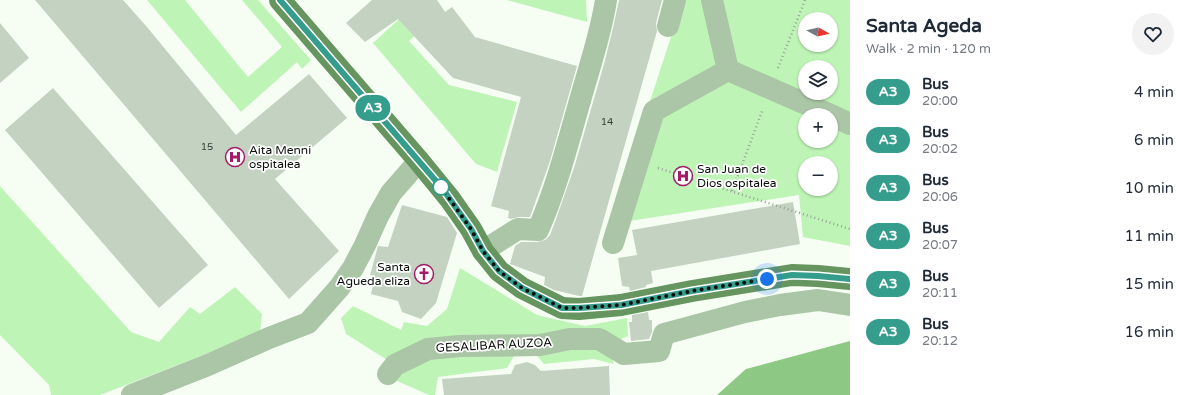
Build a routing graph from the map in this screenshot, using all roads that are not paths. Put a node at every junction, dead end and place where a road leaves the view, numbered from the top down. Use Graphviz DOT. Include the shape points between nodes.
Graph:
graph roads {
  1 [pos="280,0"];
  2 [pos="606,0"];
  3 [pos="675,0"];
  4 [pos="712,0"];
  5 [pos="668,26"];
  6 [pos="728,70"];
  7 [pos="815,108"];
  8 [pos="838,118"];
  9 [pos="850,124"];
  10 [pos="419,160"];
  11 [pos="612,243"];
  12 [pos="483,251"];
  13 [pos="850,279"];
  14 [pos="850,305"];
  15 [pos="388,374"];
  16 [pos="132,395"];
  1 -- 10 [label="main road"];
  2 -- 12 [label="street" via="602,26 565,153 547,211 538,230 518,229"];
  3 -- 5 [label="street"];
  4 -- 6 [label="street"];
  6 -- 7 [label="street"];
  6 -- 11 [label="street" via="654,111"];
  8 -- 9 [label="street"];
  10 -- 12 [label="main road" via="450,199"];
  10 -- 16 [label="street" via="391,193 340,288 308,323"];
  12 -- 13 [label="main road" via="499,271 522,288 562,308 621,305 792,275"];
  14 -- 15 [label="street, GESALIBAR AUZOA" via="818,300 745,312 664,334 659,351 624,354 599,339 570,339 540,345 428,349 395,365"];
}
